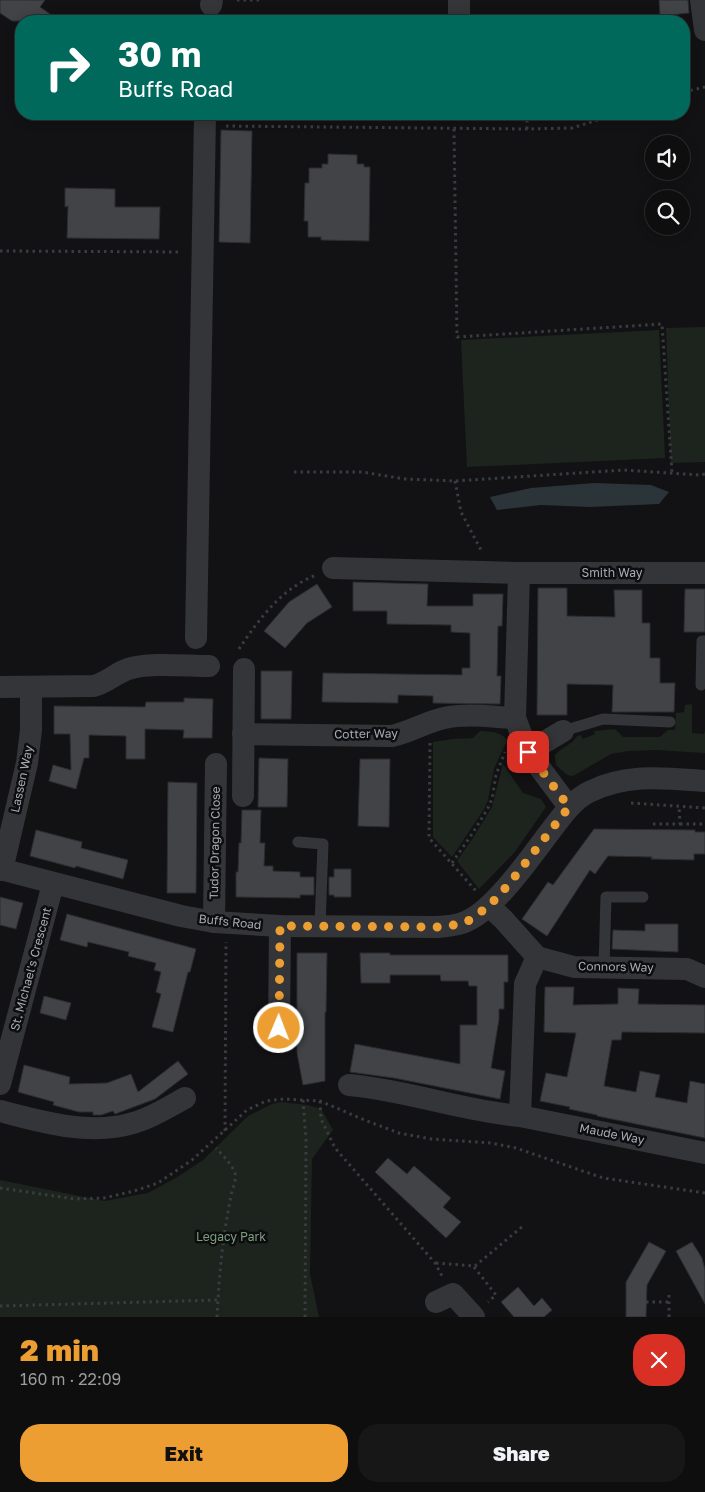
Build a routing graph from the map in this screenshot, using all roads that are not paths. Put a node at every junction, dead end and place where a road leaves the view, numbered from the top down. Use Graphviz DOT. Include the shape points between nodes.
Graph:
graph roads {
  1 [pos="459,0"];
  2 [pos="701,0"];
  3 [pos="459,15"];
  4 [pos="705,30"];
  5 [pos="205,120"];
  6 [pos="333,568"];
  7 [pos="519,573"];
  8 [pos="705,573"];
  9 [pos="196,638"];
  10 [pos="705,641"];
  11 [pos="239,663"];
  12 [pos="209,666"];
  13 [pos="701,685"];
  14 [pos="0,687"];
  15 [pos="31,687"];
  16 [pos="670,722"];
  17 [pos="517,724"];
  18 [pos="563,731"];
  19 [pos="243,734"];
  20 [pos="528,752"];
  21 [pos="216,764"];
  22 [pos="705,781"];
  23 [pos="243,796"];
  24 [pos="569,807"];
  25 [pos="298,842"];
  26 [pos="1,869"];
  27 [pos="53,884"];
  28 [pos="643,897"];
  29 [pos="489,906"];
  30 [pos="280,926"];
  31 [pos="320,926"];
  32 [pos="220,930"];
  33 [pos="537,957"];
  34 [pos="604,968"];
  35 [pos="705,977"];
  36 [pos="279,1028"];
  37 [pos="0,1084"];
  38 [pos="349,1085"];
  39 [pos="186,1098"];
  40 [pos="0,1111"];
  41 [pos="520,1116"];
  42 [pos="705,1153"];
  43 [pos="445,1298"];
  44 [pos="473,1316"];
  1 -- 3 [label="street"];
  2 -- 4 [label="street"];
  5 -- 9 [label="street"];
  6 -- 7 [label="street, Smith Way"];
  7 -- 8 [label="street, Smith Way"];
  7 -- 17 [label="street"];
  10 -- 13 [label="lane" via="702,641"];
  11 -- 19 [label="street"];
  12 -- 15 [label="street" via="140,666 94,686"];
  14 -- 15 [label="street"];
  15 -- 26 [label="street, Lassen Way" via="27,763"];
  16 -- 18 [label="lane" via="603,719"];
  17 -- 19 [label="street, Cotter Way" via="462,716 425,723 392,736"];
  17 -- 20 [label="street"];
  18 -- 20 [label="street"];
  19 -- 23 [label="street"];
  20 -- 24 [label="street"];
  21 -- 32 [label="street, Tudor Dragon Close"];
  22 -- 24 [label="street, Buffs Road" via="624,779 588,792"];
  24 -- 29 [label="street, Buffs Road"];
  25 -- 31 [label="lane" via="323,844"];
  26 -- 27 [label="street, Buffs Road"];
  27 -- 32 [label="street, Buffs Road" via="181,916"];
  27 -- 37 [label="street, St. Michael's Crescent"];
  28 -- 34 [label="lane" via="606,897"];
  29 -- 31 [label="street, Buffs Road" via="468,921 438,927"];
  29 -- 33 [label="street"];
  30 -- 31 [label="street, Buffs Road"];
  30 -- 32 [label="street, Buffs Road"];
  30 -- 36 [label="street"];
  33 -- 34 [label="street, Connors Way" via="574,967"];
  33 -- 41 [label="street" via="525,984"];
  34 -- 35 [label="street, Connors Way" via="687,969"];
  38 -- 41 [label="street, Maude Way"];
  39 -- 40 [label="street" via="151,1116 110,1127 43,1122"];
  41 -- 42 [label="street, Maude Way"];
  43 -- 44 [label="street"];
}
